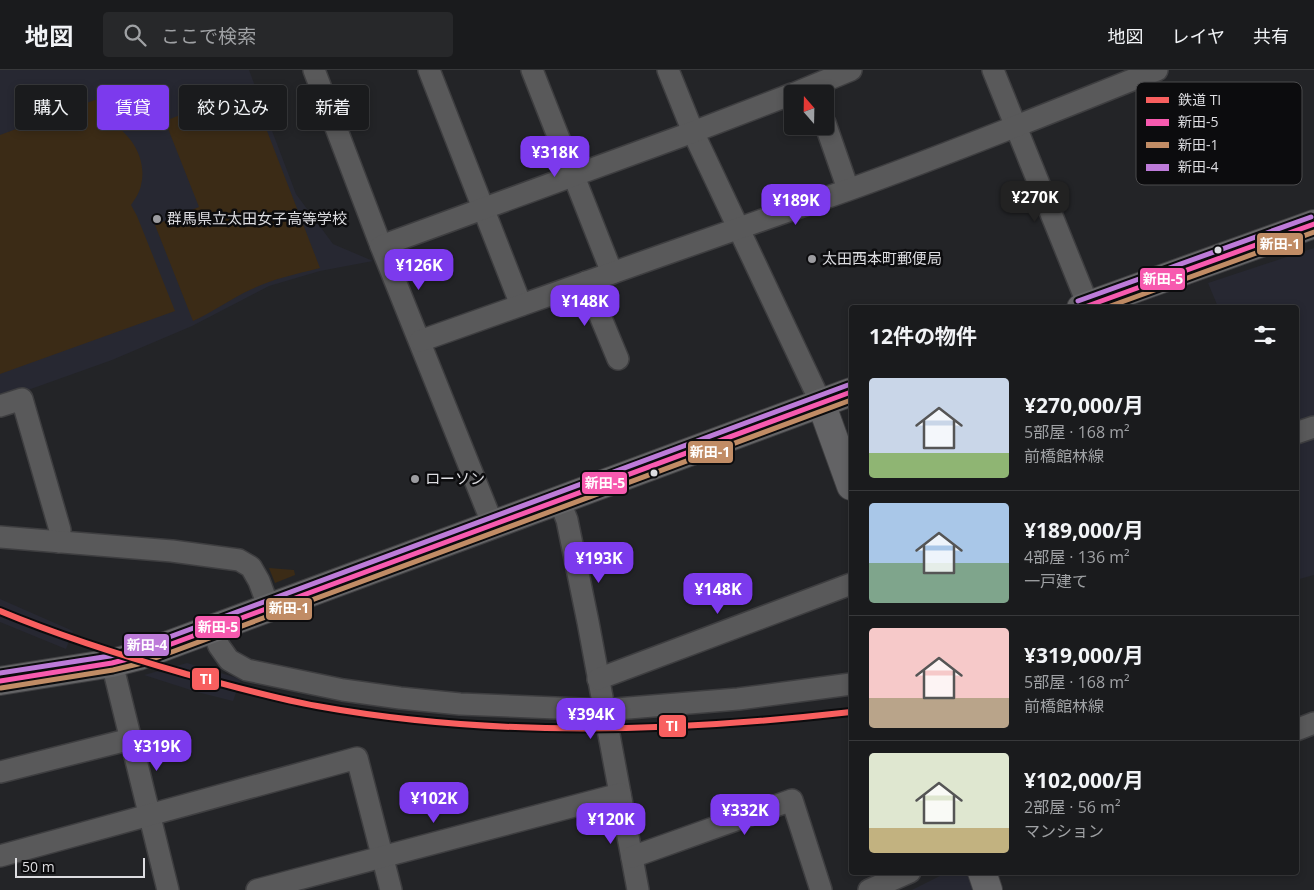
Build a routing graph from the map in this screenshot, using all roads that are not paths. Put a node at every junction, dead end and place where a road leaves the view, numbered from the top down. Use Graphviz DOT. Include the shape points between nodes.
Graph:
graph roads {
  1 [pos="314,70"];
  2 [pos="429,70"];
  3 [pos="532,70"];
  4 [pos="668,70"];
  5 [pos="851,70"];
  6 [pos="993,70"];
  7 [pos="1157,70"];
  8 [pos="812,85"];
  9 [pos="784,96"];
  10 [pos="1016,127"];
  11 [pos="693,132"];
  12 [pos="829,135"];
  13 [pos="574,175"];
  14 [pos="848,189"];
  15 [pos="483,208"];
  16 [pos="1314,224"];
  17 [pos="737,227"];
  18 [pos="382,246"];
  19 [pos="612,273"];
  20 [pos="586,282"];
  21 [pos="521,305"];
  22 [pos="1084,305"];
  23 [pos="1087,305"];
  24 [pos="420,341"];
  25 [pos="618,359"];
  26 [pos="849,393"];
  27 [pos="821,403"];
  28 [pos="0,406"];
  29 [pos="1314,427"];
  30 [pos="1299,432"];
  31 [pos="849,480"];
  32 [pos="559,500"];
  33 [pos="493,525"];
  34 [pos="0,537"];
  35 [pos="59,542"];
  36 [pos="849,585"];
  37 [pos="270,608"];
  38 [pos="212,629"];
  39 [pos="112,663"];
  40 [pos="598,679"];
  41 [pos="0,681"];
  42 [pos="849,684"];
  43 [pos="604,710"];
  44 [pos="1314,723"];
  45 [pos="1299,729"];
  46 [pos="131,740"];
  47 [pos="0,772"];
  48 [pos="620,794"];
  49 [pos="149,816"];
  50 [pos="0,856"];
  51 [pos="382,856"];
  52 [pos="632,856"];
  53 [pos="903,875"];
  54 [pos="983,875"];
  55 [pos="168,890"];
  56 [pos="258,890"];
  57 [pos="391,890"];
  58 [pos="638,890"];
  59 [pos="821,890"];
  60 [pos="869,890"];
  61 [pos="988,890"];
  1 -- 18 [label="street"];
  2 -- 15 [label="street"];
  3 -- 13 [label="street"];
  4 -- 11 [label="street"];
  5 -- 8 [label="street"];
  6 -- 10 [label="street"];
  7 -- 10 [label="street"];
  9 -- 11 [label="street"];
  10 -- 14 [label="street"];
  10 -- 22 [label="street"];
  11 -- 13 [label="street"];
  11 -- 17 [label="street"];
  12 -- 14 [label="street"];
  13 -- 15 [label="street"];
  13 -- 19 [label="street"];
  14 -- 17 [label="street"];
  15 -- 18 [label="street"];
  15 -- 21 [label="street"];
  16 -- 23 [label="main road"];
  17 -- 19 [label="street"];
  17 -- 27 [label="street"];
  18 -- 24 [label="street"];
  19 -- 20 [label="street"];
  20 -- 21 [label="street"];
  20 -- 25 [label="street"];
  21 -- 24 [label="street"];
  24 -- 33 [label="street"];
  26 -- 27 [label="main road"];
  27 -- 31 [label="main road"];
  27 -- 32 [label="main road"];
  28 -- 35 [label="street" via="22,399 60,530"];
  29 -- 30 [label="street"];
  32 -- 33 [label="main road"];
  32 -- 40 [label="street" via="567,520"];
  33 -- 37 [label="main road"];
  34 -- 35 [label="street"];
  35 -- 37 [label="street" via="239,560 251,567"];
  36 -- 40 [label="street"];
  37 -- 38 [label="main road"];
  38 -- 39 [label="main road"];
  38 -- 43 [label="street" via="229,660 247,670 343,690 460,704"];
  39 -- 41 [label="main road"];
  39 -- 46 [label="street"];
  40 -- 43 [label="street"];
  42 -- 43 [label="street" via="738,699"];
  43 -- 48 [label="street"];
  44 -- 45 [label="street"];
  46 -- 47 [label="street"];
  46 -- 49 [label="street"];
  48 -- 51 [label="street"];
  48 -- 52 [label="street"];
  49 -- 50 [label="street"];
  49 -- 51 [label="street" via="356,758"];
  49 -- 55 [label="street"];
  51 -- 56 [label="street"];
  51 -- 57 [label="street"];
  52 -- 58 [label="street"];
  52 -- 59 [label="street" via="792,800"];
  53 -- 60 [label="street"];
  54 -- 61 [label="main road"];
}
